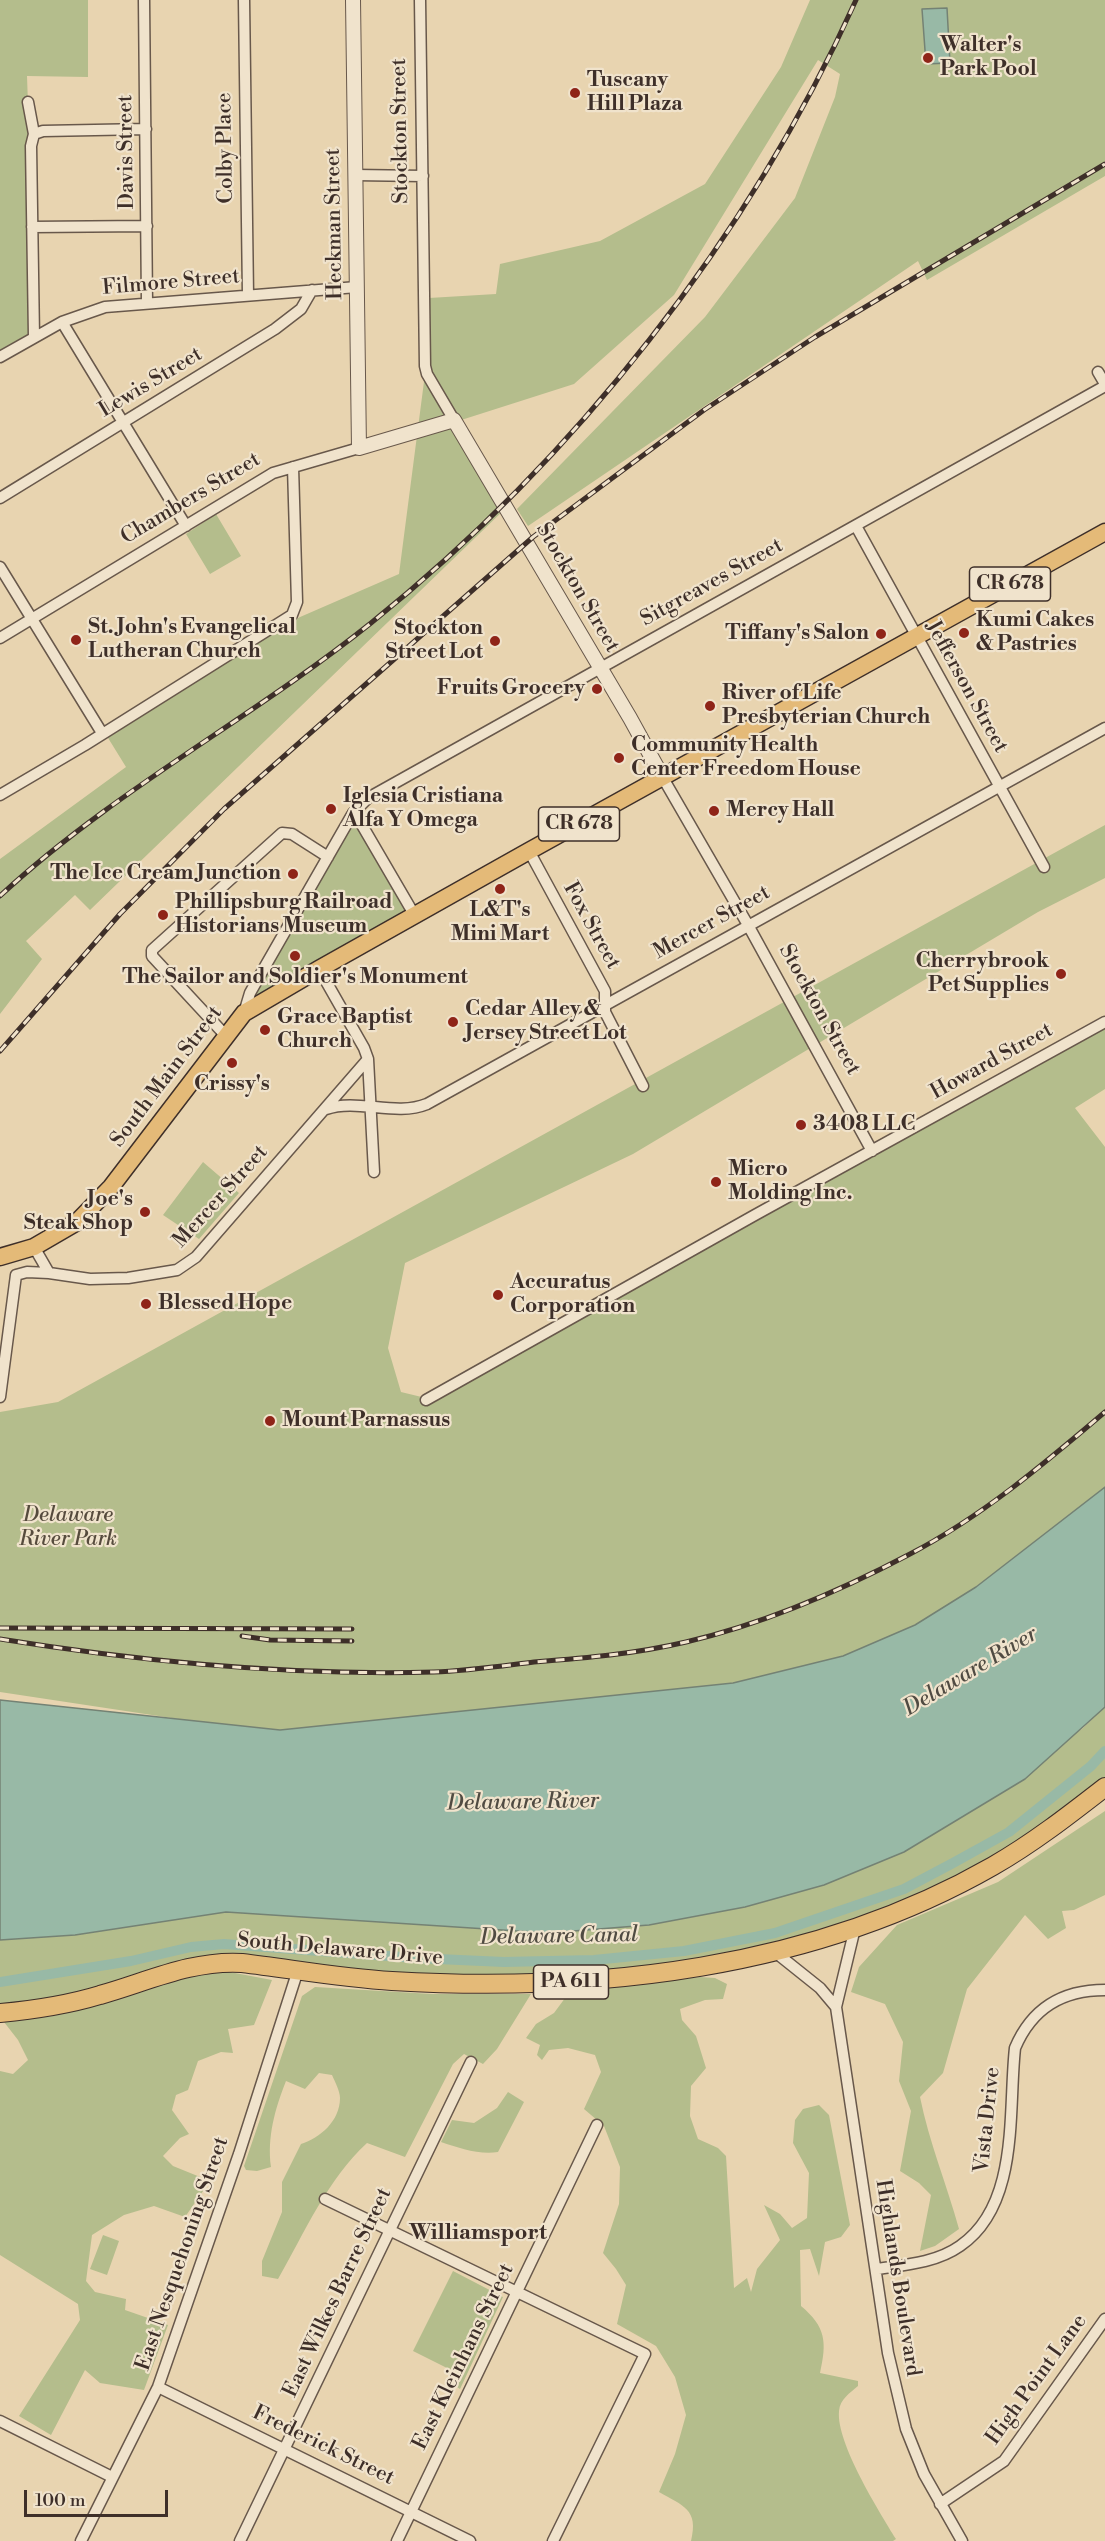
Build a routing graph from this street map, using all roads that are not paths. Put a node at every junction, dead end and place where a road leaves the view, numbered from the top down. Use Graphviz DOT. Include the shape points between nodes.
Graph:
graph roads {
  1 [pos="144,0"];
  2 [pos="244,0"];
  3 [pos="353,0"];
  4 [pos="420,0"];
  5 [pos="28,102"];
  6 [pos="146,129"];
  7 [pos="34,134"];
  8 [pos="355,175"];
  9 [pos="423,176"];
  10 [pos="147,226"];
  11 [pos="32,227"];
  12 [pos="357,287"];
  13 [pos="312,290"];
  14 [pos="248,295"];
  15 [pos="147,303"];
  16 [pos="62,322"];
  17 [pos="34,337"];
  18 [pos="0,357"];
  19 [pos="1098,372"];
  20 [pos="1105,385"];
  21 [pos="454,420"];
  22 [pos="123,422"];
  23 [pos="359,448"];
  24 [pos="292,467"];
  25 [pos="0,498"];
  26 [pos="186,526"];
  27 [pos="856,526"];
  28 [pos="1105,532"];
  29 [pos="0,567"];
  30 [pos="32,618"];
  31 [pos="916,635"];
  32 [pos="0,638"];
  33 [pos="599,668"];
  34 [pos="1105,728"];
  35 [pos="102,733"];
  36 [pos="663,778"];
  37 [pos="999,786"];
  38 [pos="0,795"];
  39 [pos="352,813"];
  40 [pos="528,852"];
  41 [pos="328,857"];
  42 [pos="1044,867"];
  43 [pos="415,916"];
  44 [pos="748,925"];
  45 [pos="319,969"];
  46 [pos="605,1006"];
  47 [pos="244,1013"];
  48 [pos="1105,1022"];
  49 [pos="226,1036"];
  50 [pos="368,1059"];
  51 [pos="643,1086"];
  52 [pos="371,1107"];
  53 [pos="326,1109"];
  54 [pos="872,1151"];
  55 [pos="374,1172"];
  56 [pos="34,1247"];
  57 [pos="0,1257"];
  58 [pos="49,1273"];
  59 [pos="0,1396"];
  60 [pos="426,1400"];
  61 [pos="1105,1787"];
  62 [pos="855,1928"];
  63 [pos="775,1952"];
  64 [pos="298,1970"];
  65 [pos="1105,1990"];
  66 [pos="836,2007"];
  67 [pos="0,2013"];
  68 [pos="471,2062"];
  69 [pos="597,2125"];
  70 [pos="325,2199"];
  71 [pos="389,2231"];
  72 [pos="876,2270"];
  73 [pos="518,2292"];
  74 [pos="1105,2319"];
  75 [pos="158,2387"];
  76 [pos="0,2421"];
  77 [pos="285,2450"];
  78 [pos="112,2477"];
  79 [pos="940,2504"];
  80 [pos="412,2511"];
  81 [pos="81,2541"];
  82 [pos="240,2541"];
  83 [pos="397,2541"];
  84 [pos="470,2541"];
  85 [pos="553,2541"];
  86 [pos="962,2541"];
  1 -- 6 [label="street, Davis Street"];
  2 -- 14 [label="street, Colby Place"];
  3 -- 8 [label="street, Heckman Street"];
  4 -- 9 [label="street, Stockton Street"];
  5 -- 7 [label="street"];
  6 -- 7 [label="street" via="43,130"];
  6 -- 10 [label="street, Davis Street"];
  7 -- 11 [label="street"];
  8 -- 9 [label="street"];
  8 -- 12 [label="street, Heckman Street"];
  9 -- 21 [label="street, Stockton Street" via="425,366"];
  10 -- 11 [label="street"];
  10 -- 15 [label="street, Davis Street"];
  11 -- 17 [label="street"];
  12 -- 13 [label="street, Filmore Street"];
  12 -- 23 [label="street, Heckman Street"];
  13 -- 14 [label="street, Filmore Street"];
  13 -- 22 [label="street, Lewis Street" via="301,309 275,329"];
  14 -- 15 [label="street, Filmore Street"];
  15 -- 16 [label="street, Filmore Street" via="105,307"];
  16 -- 17 [label="street, Filmore Street"];
  16 -- 22 [label="street"];
  17 -- 18 [label="street, Filmore Street"];
  19 -- 20 [label="street"];
  20 -- 27 [label="street, Sitgreaves Street"];
  21 -- 23 [label="street, Chambers Street"];
  21 -- 33 [label="street, Stockton Street"];
  22 -- 25 [label="street, Lewis Street"];
  22 -- 26 [label="street"];
  23 -- 24 [label="street, Chambers Street"];
  24 -- 26 [label="street, Chambers Street" via="261,479"];
  24 -- 35 [label="street" via="296,610"];
  26 -- 30 [label="street, Chambers Street"];
  27 -- 31 [label="street, Jefferson Street"];
  27 -- 33 [label="street, Sitgreaves Street"];
  28 -- 31 [label="main road, South Main Street / CR 678"];
  29 -- 30 [label="street"];
  30 -- 32 [label="street, Chambers Street"];
  30 -- 35 [label="street"];
  31 -- 36 [label="main road, South Main Street / CR 678"];
  31 -- 37 [label="street, Jefferson Street"];
  33 -- 36 [label="street, Stockton Street"];
  33 -- 39 [label="street, Sitgreaves Street" via="380,791"];
  34 -- 37 [label="street, Mercer Street"];
  35 -- 38 [label="street"];
  36 -- 40 [label="main road, South Main Street / CR 678"];
  36 -- 44 [label="street, Stockton Street"];
  37 -- 42 [label="street, Jefferson Street"];
  37 -- 44 [label="street, Mercer Street"];
  39 -- 41 [label="street, Sitgreaves Street"];
  39 -- 43 [label="street"];
  40 -- 43 [label="main road, South Main Street / CR 678"];
  40 -- 46 [label="street, Fox Street" via="605,991"];
  41 -- 47 [label="street, Sitgreaves Street" via="262,970"];
  41 -- 49 [label="street" via="292,834 282,833 152,951 152,956"];
  43 -- 45 [label="main road, South Main Street / CR 678"];
  44 -- 46 [label="street, Mercer Street"];
  44 -- 54 [label="street, Stockton Street"];
  45 -- 47 [label="main road, South Main Street / CR 678"];
  45 -- 50 [label="street"];
  46 -- 51 [label="street, Fox Street"];
  46 -- 52 [label="street, Mercer Street" via="427,1104 411,1108"];
  47 -- 49 [label="main road, South Main Street"];
  48 -- 54 [label="street, Howard Street"];
  49 -- 56 [label="main road, South Main Street" via="111,1187 77,1222"];
  50 -- 52 [label="street"];
  50 -- 53 [label="street, Mercer Street"];
  52 -- 53 [label="street, Mercer Street"];
  52 -- 55 [label="street"];
  53 -- 58 [label="street, Mercer Street" via="182,1269 111,1280"];
  54 -- 60 [label="street, Howard Street"];
  56 -- 57 [label="main road, South Main Street"];
  56 -- 58 [label="street"];
  58 -- 59 [label="street, Mercer Street" via="18,1273 14,1278"];
  61 -- 62 [label="highway, South Delaware Drive / PA 611" via="992,1867 928,1899"];
  62 -- 63 [label="highway, South Delaware Drive / PA 611"];
  62 -- 66 [label="street, Highlands Boulevard"];
  63 -- 64 [label="highway, South Delaware Drive / PA 611" via="632,1977 573,1982 392,1981"];
  63 -- 66 [label="street" via="820,1988"];
  64 -- 67 [label="highway, South Delaware Drive / PA 611" via="235,1963 196,1966 84,2000"];
  64 -- 75 [label="street, East Nesquehoning Street"];
  65 -- 72 [label="street, Vista Drive" via="1086,1990 1052,2003 1022,2031 1015,2048 1006,2164 991,2208 972,2236 959,2247 920,2263"];
  66 -- 72 [label="street, Highlands Boulevard"];
  68 -- 71 [label="street, East Wilkes Barre Street"];
  69 -- 73 [label="street, East Kleinhans Street"];
  70 -- 71 [label="street"];
  71 -- 73 [label="street"];
  71 -- 77 [label="street, East Wilkes Barre Street"];
  72 -- 79 [label="street, Highlands Boulevard" via="900,2407 924,2474"];
  73 -- 80 [label="street, East Kleinhans Street"];
  73 -- 85 [label="street" via="645,2354"];
  74 -- 79 [label="street, High Point Lane" via="1004,2460"];
  75 -- 77 [label="street, Frederick Street"];
  75 -- 78 [label="street, East Nesquehoning Street"];
  76 -- 78 [label="street"];
  77 -- 80 [label="street, Frederick Street"];
  77 -- 82 [label="street, East Wilkes Barre Street"];
  78 -- 81 [label="street, East Nesquehoning Street"];
  79 -- 86 [label="street, Highlands Boulevard"];
  80 -- 83 [label="street, East Kleinhans Street"];
  80 -- 84 [label="street, Frederick Street"];
}
